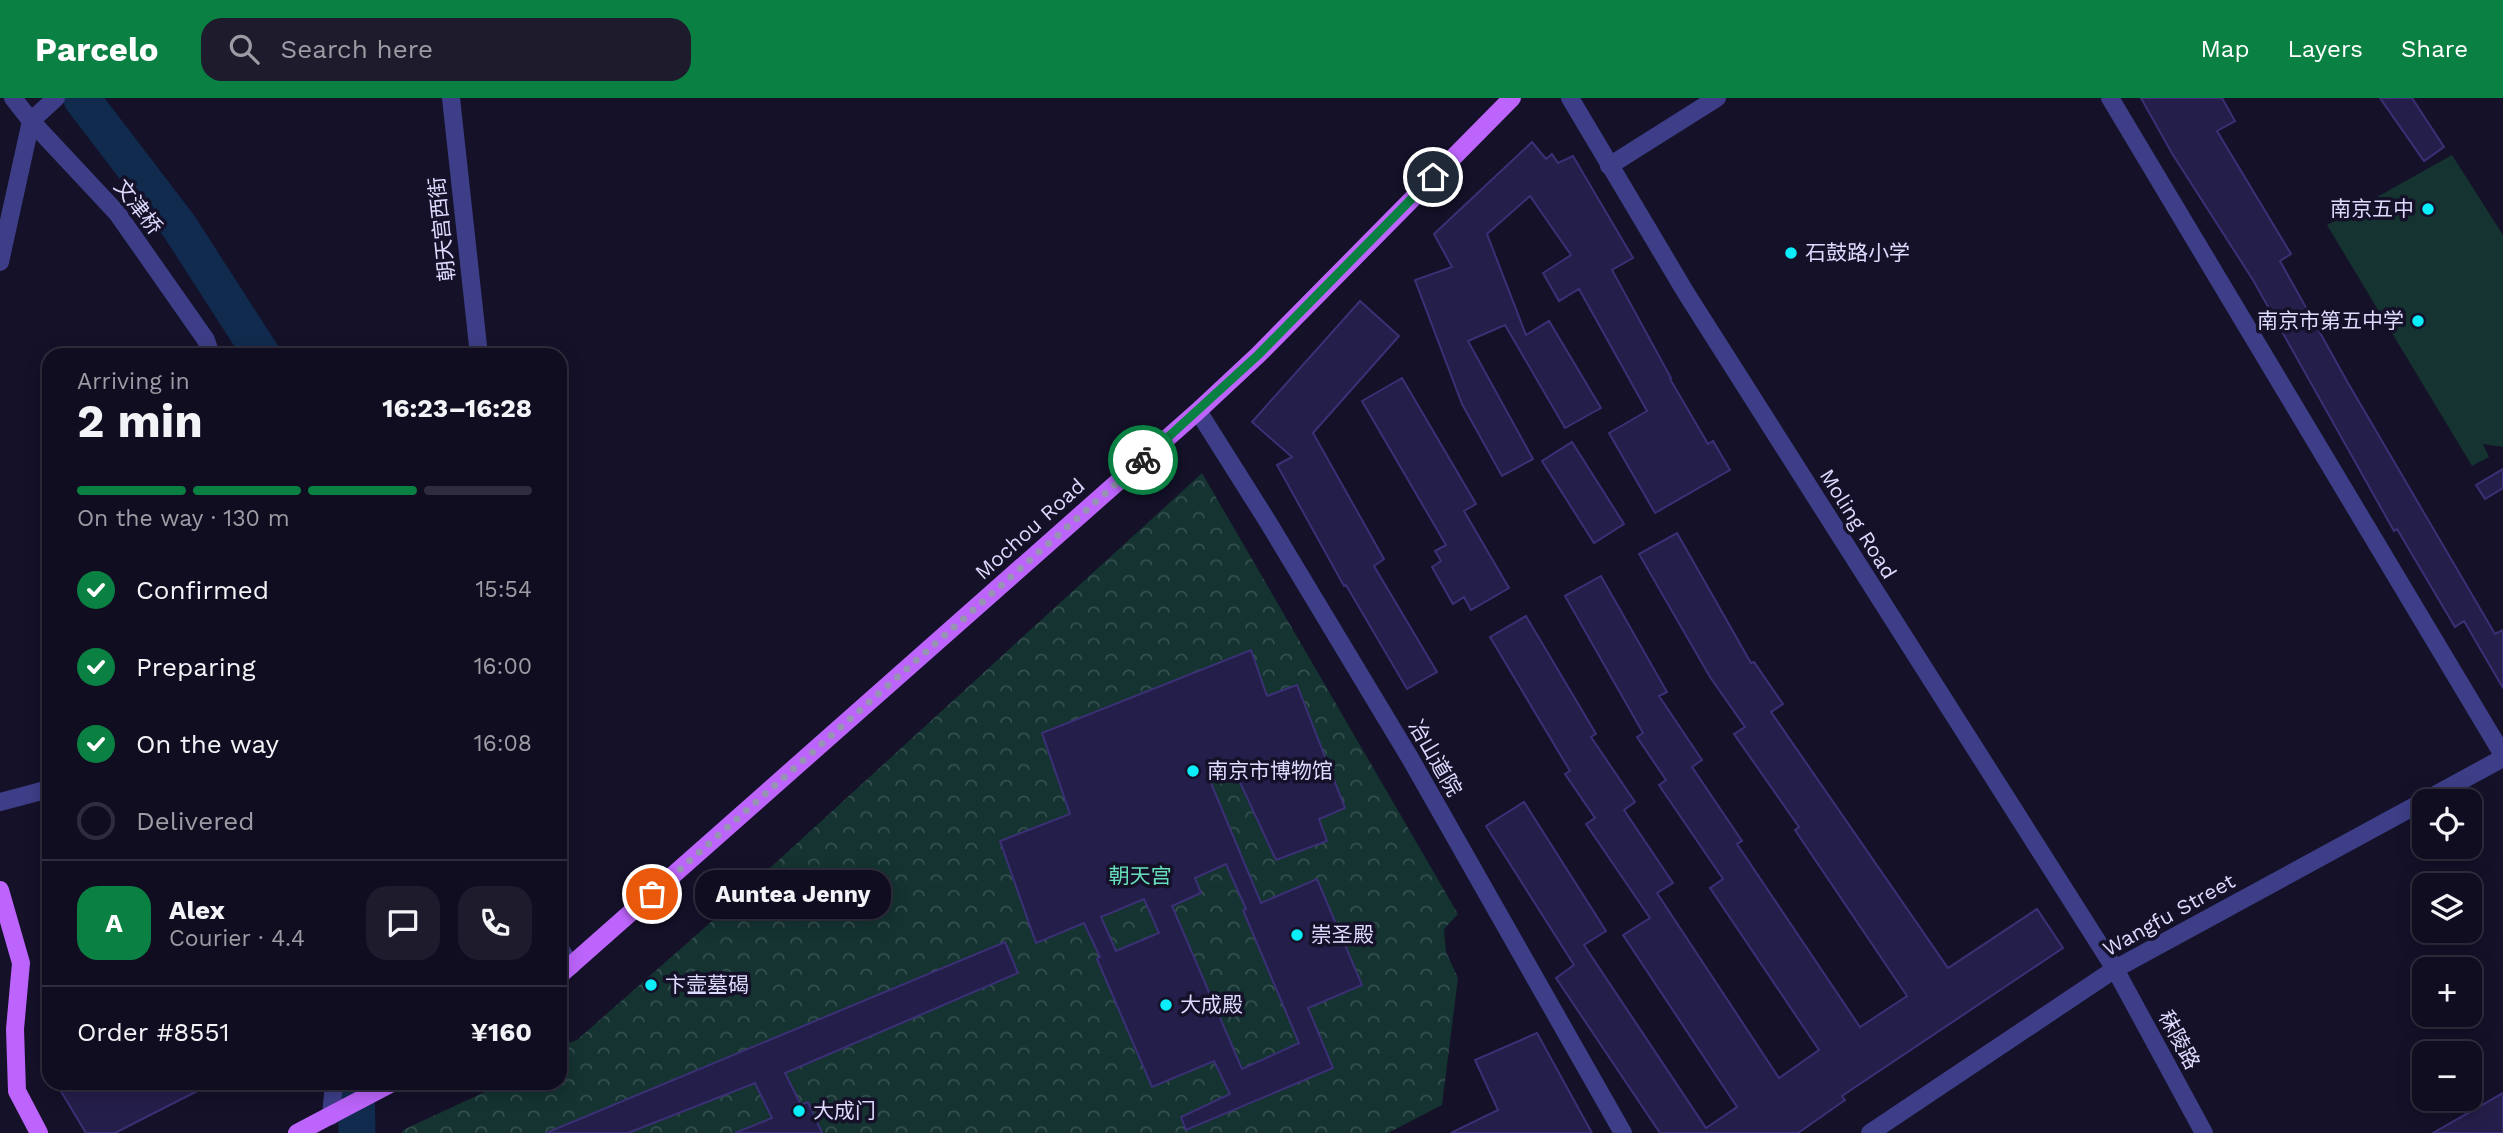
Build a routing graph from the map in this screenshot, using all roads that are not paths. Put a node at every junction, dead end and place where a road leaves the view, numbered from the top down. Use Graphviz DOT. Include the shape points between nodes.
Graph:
graph roads {
  1 [pos="13,98"];
  2 [pos="56,98"];
  3 [pos="451,98"];
  4 [pos="1512,98"];
  5 [pos="1570,98"];
  6 [pos="1717,98"];
  7 [pos="2110,98"];
  8 [pos="30,121"];
  9 [pos="1609,166"];
  10 [pos="0,262"];
  11 [pos="209,348"];
  12 [pos="478,348"];
  13 [pos="1198,411"];
  14 [pos="2503,757"];
  15 [pos="42,791"];
  16 [pos="0,802"];
  17 [pos="0,890"];
  18 [pos="567,969"];
  19 [pos="2115,969"];
  20 [pos="333,1090"];
  21 [pos="379,1090"];
  22 [pos="331,1116"];
  23 [pos="40,1133"];
  24 [pos="297,1133"];
  25 [pos="1623,1133"];
  26 [pos="1870,1133"];
  27 [pos="2204,1133"];
  1 -- 8 [label="street, 文津桥"];
  2 -- 8 [label="street"];
  3 -- 12 [label="street, 朝天宫西街"];
  4 -- 13 [label="main road, Mochou Road"];
  5 -- 9 [label="street, Moling Road"];
  6 -- 9 [label="street"];
  7 -- 14 [label="street"];
  8 -- 10 [label="street"];
  8 -- 11 [label="street, 文津桥" via="117,213"];
  9 -- 19 [label="street, Moling Road"];
  13 -- 18 [label="main road, Mochou Road"];
  13 -- 25 [label="street, 冶山道院" via="1410,758"];
  14 -- 19 [label="street, Wangfu Street"];
  15 -- 16 [label="street"];
  17 -- 23 [label="main road" via="20,963 17,1091"];
  19 -- 26 [label="street, Wangfu Street"];
  19 -- 27 [label="street, 秣陵路"];
  20 -- 22 [label="street"];
  21 -- 22 [label="main road"];
  22 -- 24 [label="main road"];
}
